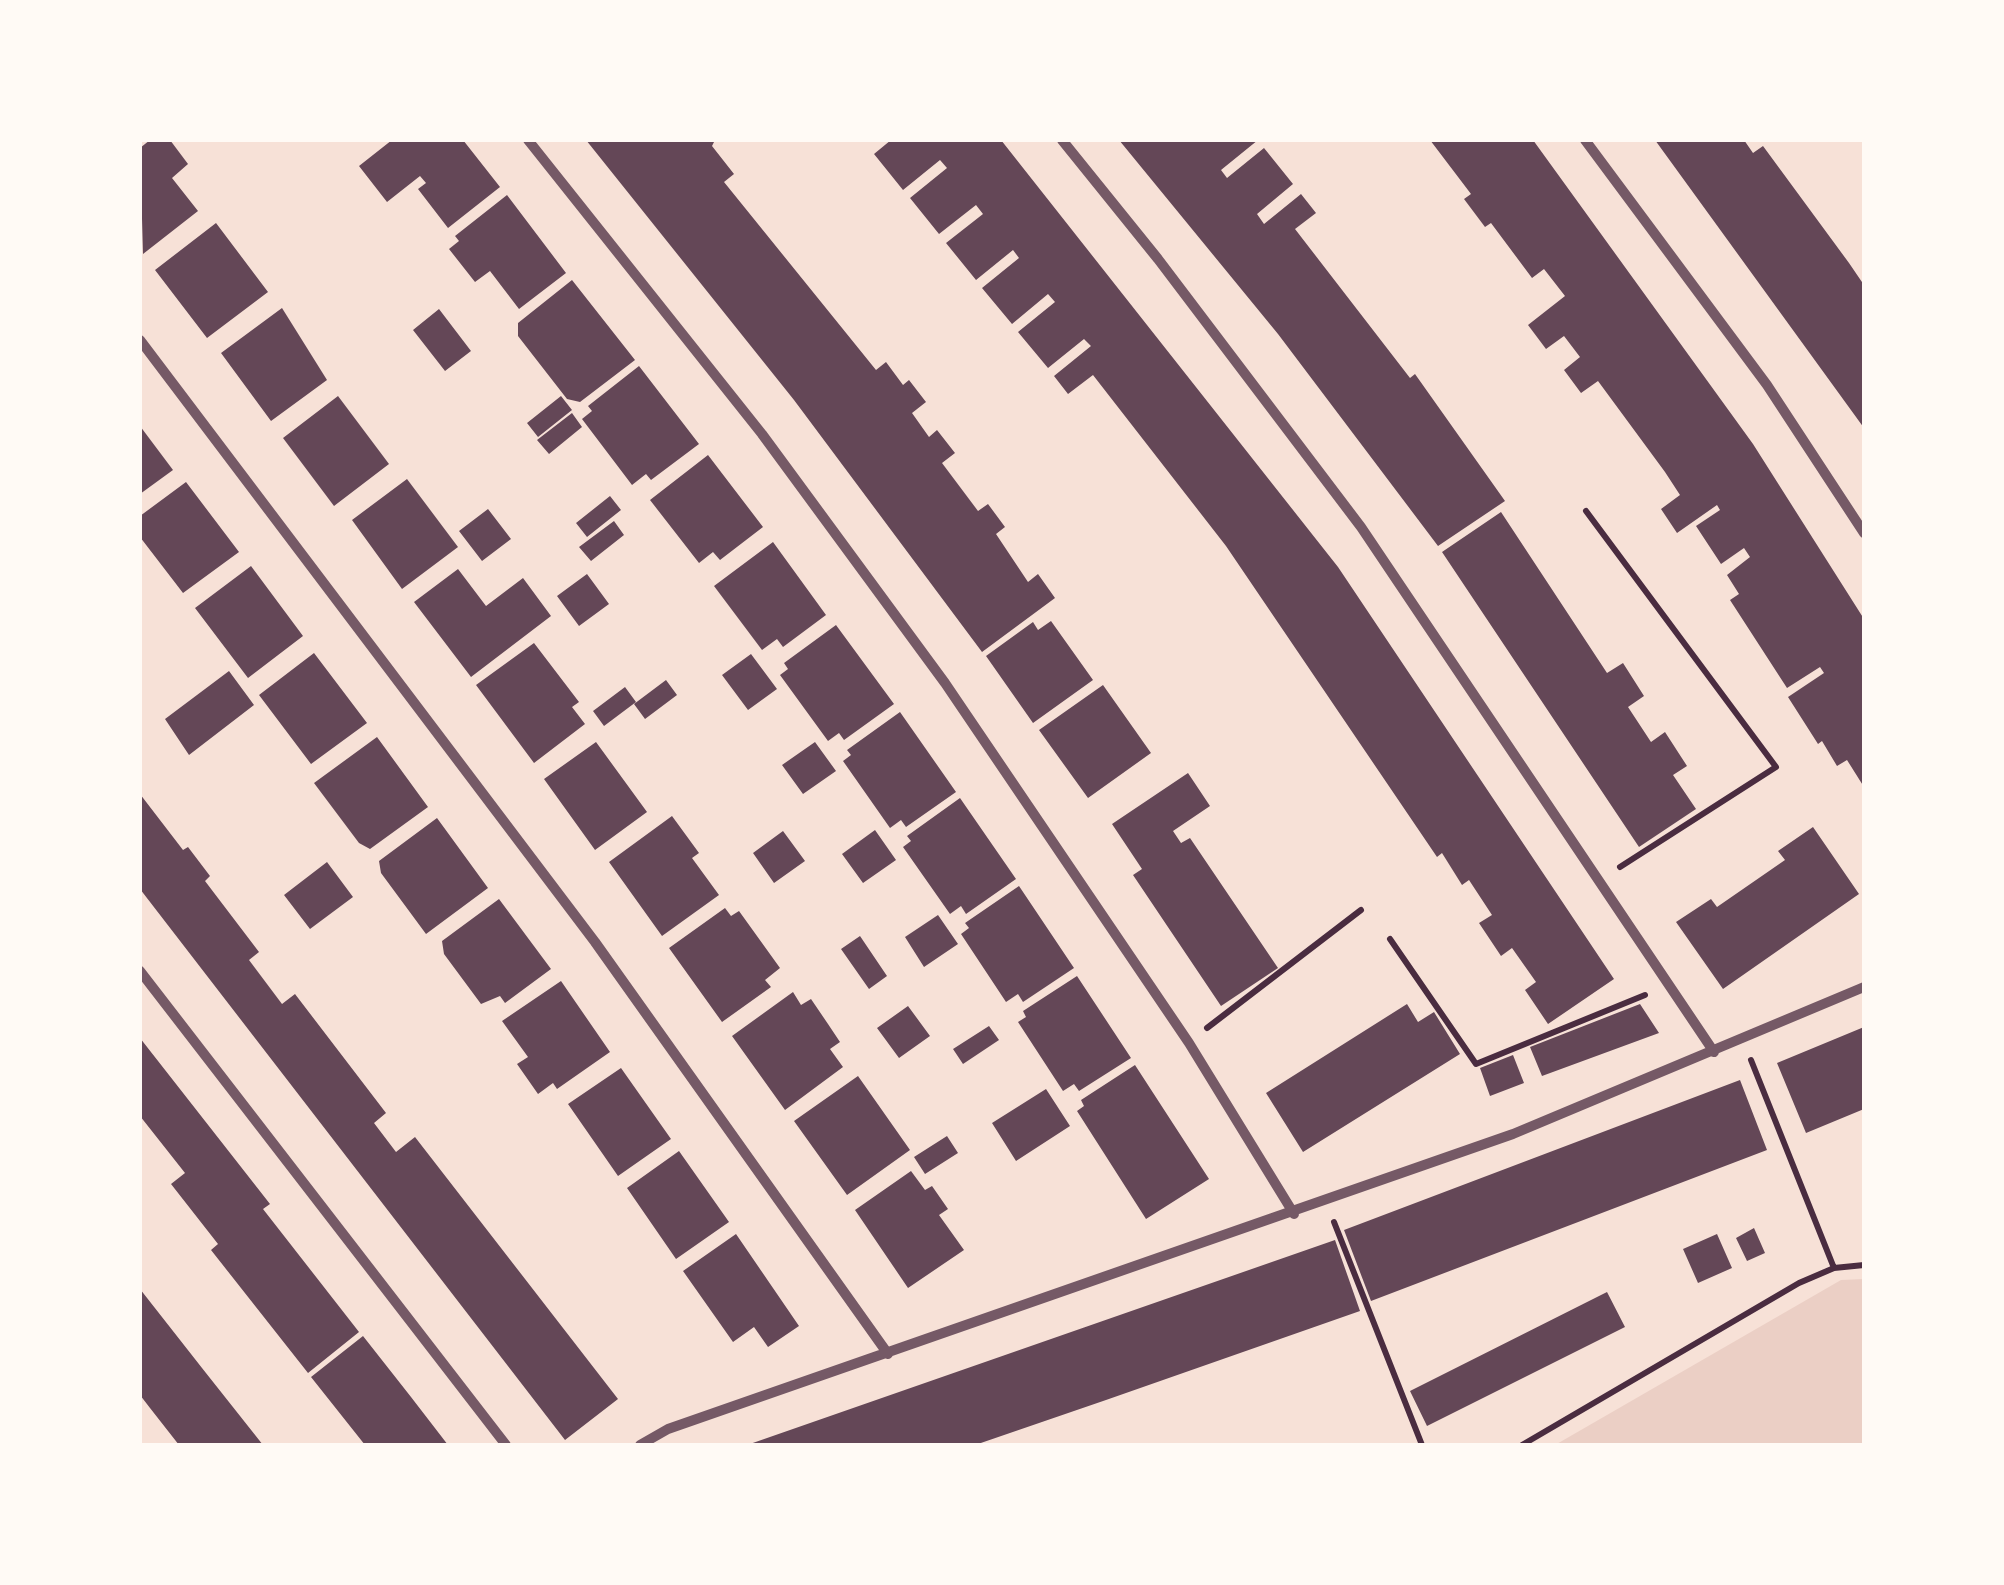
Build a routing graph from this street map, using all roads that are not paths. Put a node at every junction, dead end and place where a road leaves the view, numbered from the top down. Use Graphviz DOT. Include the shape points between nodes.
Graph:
graph roads {
  1 [pos="528,140"];
  2 [pos="1062,140"];
  3 [pos="1585,140"];
  4 [pos="140,340"];
  5 [pos="1864,533"];
  6 [pos="141,973"];
  7 [pos="1864,987"];
  8 [pos="1714,1052"];
  9 [pos="1294,1214"];
  10 [pos="888,1354"];
  11 [pos="506,1445"];
  12 [pos="640,1445"];
  1 -- 9 [label="street" via="762,434 945,683 1189,1043"];
  2 -- 8 [label="street" via="1361,527"];
  3 -- 5 [label="street" via="1767,385"];
  4 -- 10 [label="street" via="595,942"];
  6 -- 11 [label="street"];
  7 -- 8 [label="street"];
  8 -- 9 [label="street"];
  9 -- 10 [label="street"];
  10 -- 12 [label="street" via="668,1429"];
}
